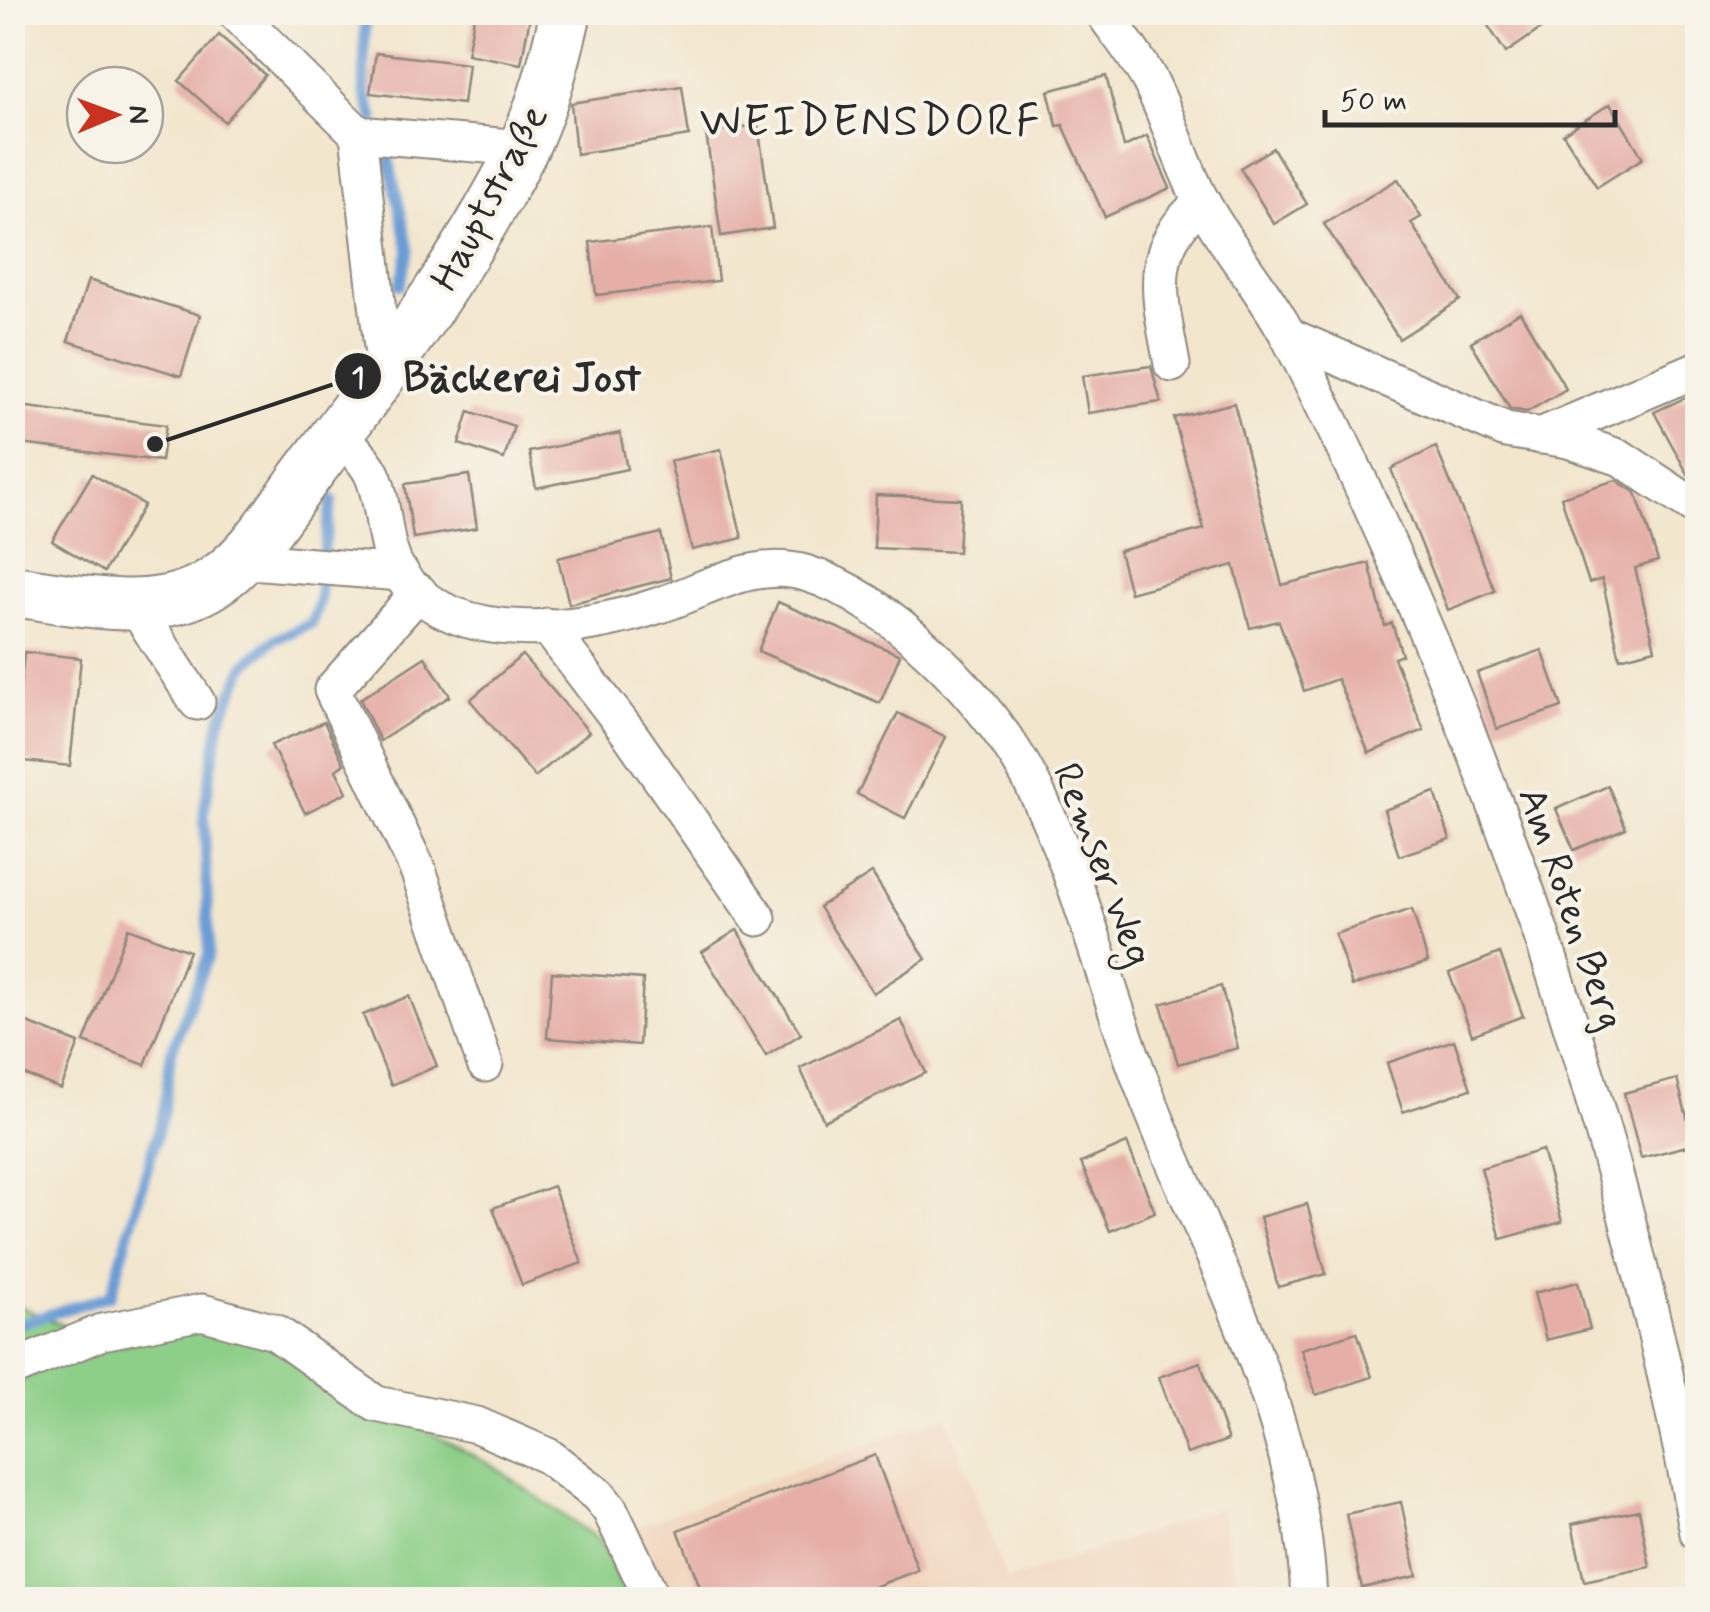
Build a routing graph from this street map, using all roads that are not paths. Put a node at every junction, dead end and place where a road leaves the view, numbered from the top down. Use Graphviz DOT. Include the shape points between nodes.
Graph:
graph roads {
  1 [pos="235,12"];
  2 [pos="566,12"];
  3 [pos="1104,12"];
  4 [pos="358,134"];
  5 [pos="523,148"];
  6 [pos="1202,202"];
  7 [pos="1289,336"];
  8 [pos="1172,364"];
  9 [pos="1698,370"];
  10 [pos="385,374"];
  11 [pos="340,432"];
  12 [pos="1540,436"];
  13 [pos="1698,509"];
  14 [pos="240,560"];
  15 [pos="410,583"];
  16 [pos="12,591"];
  17 [pos="136,606"];
  18 [pos="546,626"];
  19 [pos="196,702"];
  20 [pos="758,918"];
  21 [pos="485,1064"];
  22 [pos="12,1369"];
  23 [pos="1698,1533"];
  24 [pos="653,1600"];
  25 [pos="1309,1600"];
  1 -- 4 [label="street"];
  2 -- 5 [label="main road, Hauptstraße"];
  3 -- 6 [label="street, Am Roten Berg" via="1149,79"];
  4 -- 5 [label="street"];
  4 -- 10 [label="street"];
  5 -- 10 [label="main road, Hauptstraße"];
  6 -- 7 [label="street, Am Roten Berg"];
  6 -- 8 [label="street" via="1177,222 1162,267"];
  7 -- 12 [label="street" via="1506,430"];
  7 -- 23 [label="street, Am Roten Berg" via="1362,486 1472,745 1564,1007 1668,1374"];
  9 -- 12 [label="street"];
  10 -- 11 [label="main road, Hauptstraße"];
  11 -- 14 [label="main road, Hauptstraße"];
  11 -- 15 [label="street" via="372,473 390,555"];
  12 -- 13 [label="street" via="1621,458"];
  14 -- 15 [label="street"];
  14 -- 17 [label="main road, Hauptstraße" via="200,590"];
  15 -- 18 [label="street, Remser Weg" via="466,619"];
  15 -- 21 [label="street" via="332,690 418,870"];
  16 -- 17 [label="main road, Hauptstraße"];
  17 -- 19 [label="street"];
  18 -- 20 [label="street"];
  18 -- 25 [label="street, Remser Weg" via="620,616 772,568 805,573 856,599 915,636 958,680 1029,777 1180,1180 1242,1314 1302,1504"];
  22 -- 24 [label="street" via="102,1332 202,1312 275,1332 376,1404 477,1425 548,1456 610,1510"];
}
